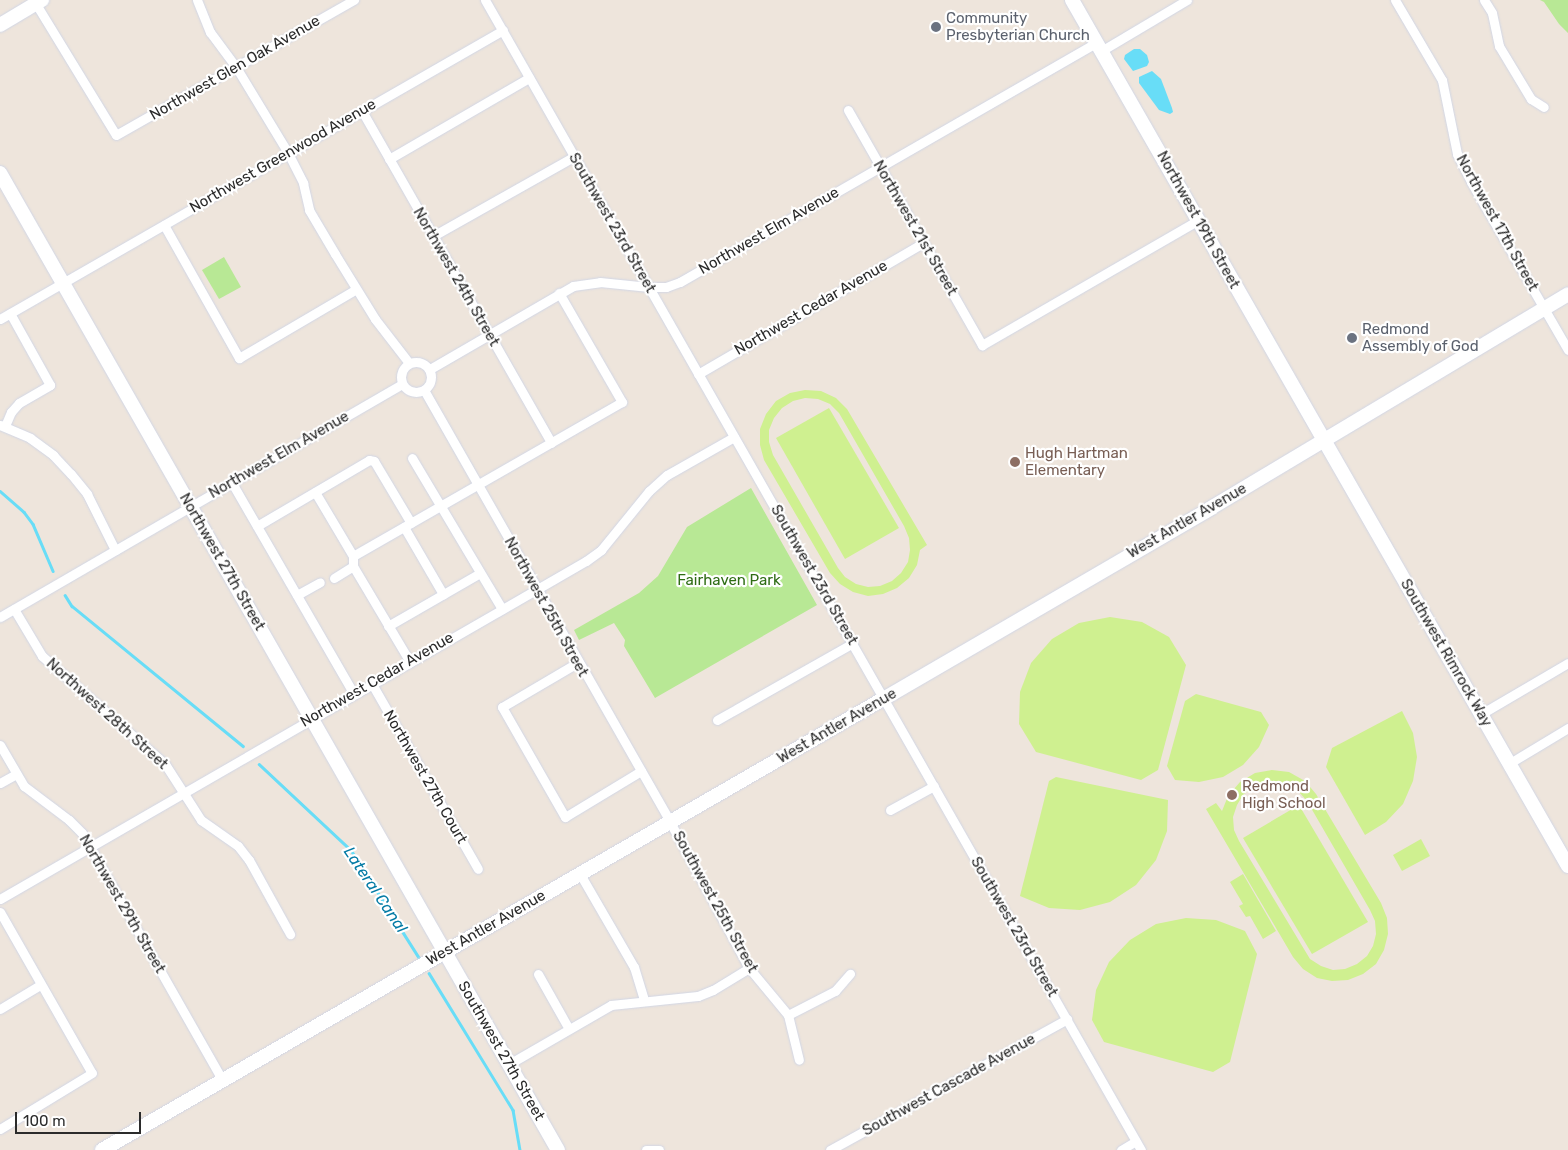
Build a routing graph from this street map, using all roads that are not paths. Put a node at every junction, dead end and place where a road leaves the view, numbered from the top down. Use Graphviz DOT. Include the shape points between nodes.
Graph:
graph roads {
  1 [pos="197,0"];
  2 [pos="354,0"];
  3 [pos="485,0"];
  4 [pos="1072,0"];
  5 [pos="1188,0"];
  6 [pos="1395,0"];
  7 [pos="1484,0"];
  8 [pos="39,2"];
  9 [pos="0,25"];
  10 [pos="503,30"];
  11 [pos="1099,47"];
  12 [pos="236,67"];
  13 [pos="530,78"];
  14 [pos="1544,107"];
  15 [pos="848,110"];
  16 [pos="362,111"];
  17 [pos="288,153"];
  18 [pos="573,157"];
  19 [pos="389,159"];
  20 [pos="880,168"];
  21 [pos="0,173"];
  22 [pos="1197,221"];
  23 [pos="164,225"];
  24 [pos="433,236"];
  25 [pos="923,243"];
  26 [pos="63,283"];
  27 [pos="649,287"];
  28 [pos="355,290"];
  29 [pos="559,293"];
  30 [pos="1568,294"];
  31 [pos="1544,309"];
  32 [pos="10,313"];
  33 [pos="0,319"];
  34 [pos="488,334"];
  35 [pos="1568,350"];
  36 [pos="409,363"];
  37 [pos="430,369"];
  38 [pos="698,374"];
  39 [pos="402,384"];
  40 [pos="424,390"];
  41 [pos="3,426"];
  42 [pos="734,437"];
  43 [pos="1323,441"];
  44 [pos="550,443"];
  45 [pos="412,458"];
  46 [pos="232,483"];
  47 [pos="477,484"];
  48 [pos="315,492"];
  49 [pos="440,506"];
  50 [pos="191,507"];
  51 [pos="408,525"];
  52 [pos="256,526"];
  53 [pos="115,550"];
  54 [pos="352,556"];
  55 [pos="353,566"];
  56 [pos="480,573"];
  57 [pos="334,578"];
  58 [pos="320,582"];
  59 [pos="536,589"];
  60 [pos="443,594"];
  61 [pos="297,595"];
  62 [pos="14,609"];
  63 [pos="502,609"];
  64 [pos="0,617"];
  65 [pos="388,626"];
  66 [pos="853,643"];
  67 [pos="410,662"];
  68 [pos="577,663"];
  69 [pos="1568,663"];
  70 [pos="372,684"];
  71 [pos="354,694"];
  72 [pos="885,698"];
  73 [pos="1481,714"];
  74 [pos="311,718"];
  75 [pos="717,720"];
  76 [pos="1568,728"];
  77 [pos="0,745"];
  78 [pos="1510,762"];
  79 [pos="641,771"];
  80 [pos="16,774"];
  81 [pos="0,783"];
  82 [pos="934,786"];
  83 [pos="183,793"];
  84 [pos="890,810"];
  85 [pos="670,822"];
  86 [pos="90,847"];
  87 [pos="1568,866"];
  88 [pos="478,869"];
  89 [pos="580,874"];
  90 [pos="0,899"];
  91 [pos="0,912"];
  92 [pos="290,934"];
  93 [pos="445,952"];
  94 [pos="749,968"];
  95 [pos="538,974"];
  96 [pos="850,974"];
  97 [pos="40,985"];
  98 [pos="644,1000"];
  99 [pos="0,1009"];
  100 [pos="788,1015"];
  101 [pos="1067,1019"];
  102 [pos="569,1030"];
  103 [pos="799,1060"];
  104 [pos="509,1064"];
  105 [pos="223,1080"];
  106 [pos="0,1128"];
  107 [pos="1136,1141"];
  108 [pos="847,1142"];
  109 [pos="102,1150"];
  110 [pos="558,1150"];
  111 [pos="646,1150"];
  112 [pos="659,1150"];
  113 [pos="830,1150"];
  114 [pos="852,1150"];
  115 [pos="1121,1150"];
  116 [pos="1141,1150"];
  1 -- 12 [label="street" via="210,32"];
  2 -- 12 [label="street, Northwest Glen Oak Avenue"];
  3 -- 10 [label="street, Southwest 23rd Street"];
  4 -- 11 [label="street, Northwest 19th Street"];
  5 -- 11 [label="street, Northwest Elm Avenue"];
  6 -- 31 [label="street, Northwest 17th Street" via="1442,80 1460,161"];
  7 -- 14 [label="street" via="1492,13 1500,46 1531,99"];
  8 -- 9 [label="street"];
  8 -- 12 [label="street, Northwest Glen Oak Avenue" via="116,136"];
  10 -- 13 [label="street, Southwest 23rd Street"];
  10 -- 16 [label="street, Northwest Greenwood Avenue"];
  11 -- 20 [label="street, Northwest Elm Avenue"];
  11 -- 22 [label="street, Northwest 19th Street"];
  12 -- 17 [label="street"];
  13 -- 18 [label="street, Southwest 23rd Street"];
  13 -- 19 [label="street"];
  15 -- 20 [label="street, Northwest 21st Street"];
  16 -- 17 [label="street, Northwest Greenwood Avenue"];
  16 -- 19 [label="street, Northwest 24th Street"];
  17 -- 23 [label="street, Northwest Greenwood Avenue"];
  17 -- 28 [label="street" via="303,183 309,210"];
  18 -- 24 [label="street"];
  18 -- 27 [label="street, Southwest 23rd Street"];
  19 -- 24 [label="street, Northwest 24th Street"];
  20 -- 25 [label="street, Northwest 21st Street"];
  20 -- 27 [label="street, Northwest Elm Avenue" via="680,282 666,287"];
  21 -- 26 [label="street, Northwest 27th Street"];
  22 -- 25 [label="street, Northwest 21st Street" via="982,345"];
  22 -- 43 [label="street, Northwest 19th Street"];
  23 -- 26 [label="street, Northwest Greenwood Avenue"];
  23 -- 28 [label="street" via="239,358"];
  24 -- 34 [label="street, Northwest 24th Street"];
  25 -- 38 [label="street, Northwest Cedar Avenue"];
  26 -- 32 [label="street, Northwest Greenwood Avenue"];
  26 -- 50 [label="street, Northwest 27th Street"];
  27 -- 29 [label="street, Northwest Elm Avenue" via="586,282"];
  27 -- 38 [label="street, Southwest 23rd Street"];
  28 -- 36 [label="street"];
  29 -- 34 [label="street, Northwest Elm Avenue"];
  29 -- 44 [label="street" via="622,402"];
  30 -- 31 [label="street, West Antler Avenue"];
  31 -- 35 [label="street, Northwest 17th Street"];
  31 -- 43 [label="street, West Antler Avenue"];
  32 -- 33 [label="street, Northwest Greenwood Avenue"];
  32 -- 41 [label="street" via="50,385 19,403"];
  34 -- 37 [label="street, Northwest Elm Avenue"];
  34 -- 44 [label="street, Northwest 24th Street"];
  36 -- 37 [label="street" via="423,363"];
  36 -- 39 [label="street" via="401,375"];
  37 -- 40 [label="street" via="432,378"];
  38 -- 42 [label="street, Southwest 23rd Street"];
  39 -- 40 [label="street" via="410,391"];
  39 -- 46 [label="street, Northwest Elm Avenue"];
  40 -- 47 [label="street, Northwest 25th Street"];
  41 -- 53 [label="street" via="30,438 71,474 87,494"];
  42 -- 59 [label="street, Northwest Cedar Avenue" via="667,475 649,491 601,550"];
  42 -- 66 [label="street, Southwest 23rd Street"];
  43 -- 72 [label="street, West Antler Avenue"];
  43 -- 73 [label="street, Southwest Rimrock Way"];
  44 -- 47 [label="street"];
  45 -- 49 [label="street"];
  46 -- 50 [label="street, Northwest Elm Avenue"];
  46 -- 52 [label="street"];
  47 -- 49 [label="street"];
  47 -- 59 [label="street, Northwest 25th Street"];
  48 -- 51 [label="street" via="369,460 374,461"];
  48 -- 52 [label="street"];
  48 -- 54 [label="street"];
  49 -- 51 [label="street"];
  49 -- 56 [label="street"];
  50 -- 53 [label="street, Northwest Elm Avenue"];
  50 -- 74 [label="street, Northwest 27th Street"];
  51 -- 54 [label="street"];
  51 -- 60 [label="street"];
  52 -- 61 [label="street"];
  53 -- 62 [label="street, Northwest Elm Avenue"];
  54 -- 55 [label="street"];
  55 -- 57 [label="street"];
  55 -- 65 [label="street"];
  56 -- 60 [label="street"];
  56 -- 63 [label="street"];
  58 -- 61 [label="street"];
  59 -- 63 [label="street, Northwest Cedar Avenue"];
  59 -- 68 [label="street, Northwest 25th Street"];
  60 -- 65 [label="street"];
  61 -- 71 [label="street"];
  62 -- 64 [label="street, Northwest Elm Avenue"];
  62 -- 83 [label="street, Northwest 28th Street" via="42,656 165,764"];
  63 -- 67 [label="street, Northwest Cedar Avenue"];
  65 -- 67 [label="street"];
  66 -- 72 [label="street, Southwest 23rd Street"];
  66 -- 75 [label="street"];
  67 -- 70 [label="street, Northwest Cedar Avenue"];
  68 -- 79 [label="street, Northwest 25th Street"];
  68 -- 79 [label="street" via="502,707 564,817"];
  69 -- 73 [label="street"];
  70 -- 71 [label="street, Northwest Cedar Avenue"];
  70 -- 88 [label="street, Northwest 27th Court"];
  71 -- 74 [label="street, Northwest Cedar Avenue"];
  72 -- 82 [label="street, Southwest 23rd Street"];
  72 -- 85 [label="street, West Antler Avenue"];
  73 -- 78 [label="street, Southwest Rimrock Way"];
  74 -- 83 [label="street, Northwest Cedar Avenue"];
  74 -- 93 [label="street, Northwest 27th Street"];
  76 -- 78 [label="street"];
  77 -- 80 [label="street, Northwest 29th Street"];
  78 -- 87 [label="street, Southwest Rimrock Way"];
  79 -- 85 [label="street, Northwest 25th Street"];
  80 -- 81 [label="street"];
  80 -- 86 [label="street, Northwest 29th Street" via="24,786 69,820"];
  82 -- 84 [label="street"];
  82 -- 101 [label="street, Southwest 23rd Street"];
  83 -- 86 [label="street, Northwest Cedar Avenue"];
  83 -- 92 [label="street, Northwest 28th Street" via="202,820 238,846 249,860"];
  85 -- 89 [label="street, West Antler Avenue"];
  85 -- 94 [label="street, Southwest 25th Street"];
  86 -- 90 [label="street, Northwest Cedar Avenue"];
  86 -- 105 [label="street, Northwest 29th Street"];
  89 -- 93 [label="street, West Antler Avenue"];
  89 -- 98 [label="street" via="634,966"];
  91 -- 97 [label="street"];
  93 -- 104 [label="street, Southwest 27th Street"];
  93 -- 105 [label="street, West Antler Avenue"];
  94 -- 98 [label="street" via="698,996"];
  94 -- 100 [label="street, Southwest 25th Street"];
  95 -- 102 [label="street"];
  96 -- 100 [label="street" via="835,991"];
  97 -- 99 [label="street"];
  97 -- 106 [label="street" via="92,1073"];
  98 -- 102 [label="street" via="611,1005"];
  100 -- 103 [label="street, Southwest 25th Street"];
  101 -- 107 [label="street, Southwest 23rd Street"];
  101 -- 108 [label="street, Southwest Cascade Avenue"];
  102 -- 104 [label="street"];
  104 -- 110 [label="street, Southwest 27th Street"];
  105 -- 109 [label="street, West Antler Avenue"];
  107 -- 115 [label="street"];
  107 -- 116 [label="street, Southwest 23rd Street"];
  108 -- 113 [label="street, Southwest Cascade Avenue"];
  108 -- 114 [label="street"];
  111 -- 112 [label="street"];
}
